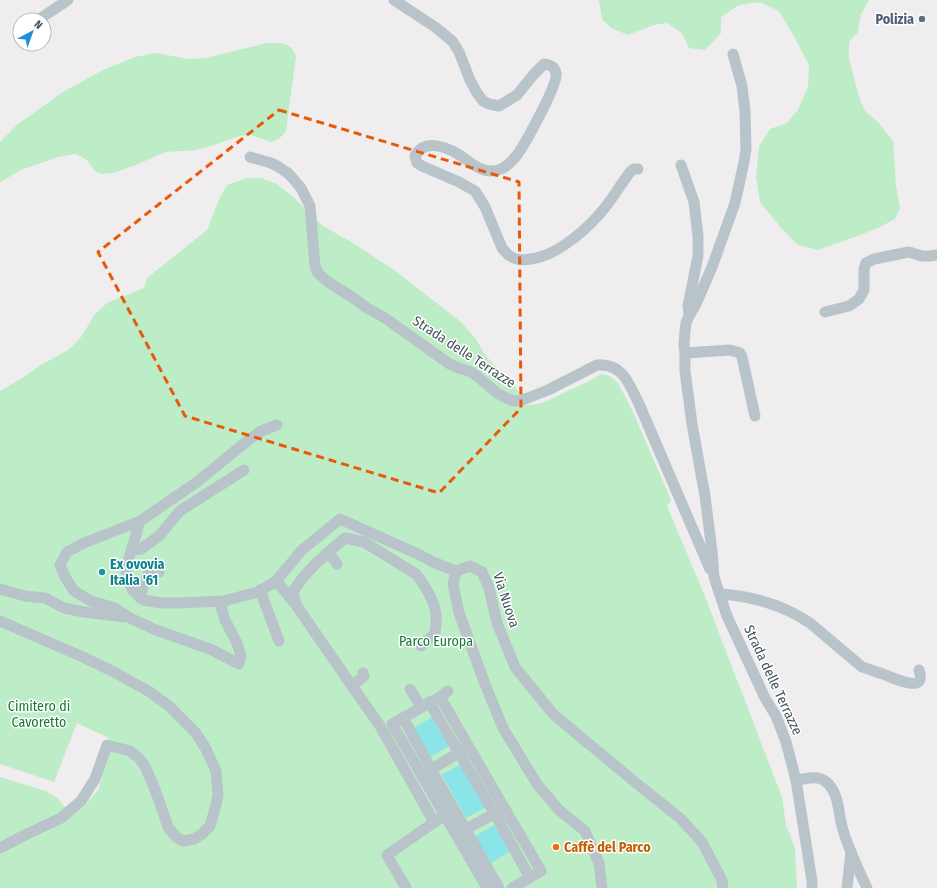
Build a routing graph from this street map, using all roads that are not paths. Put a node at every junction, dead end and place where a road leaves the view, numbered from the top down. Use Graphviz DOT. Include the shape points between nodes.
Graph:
graph roads {
  1 [pos="68,0"];
  2 [pos="394,0"];
  3 [pos="50,12"];
  4 [pos="733,54"];
  5 [pos="250,158"];
  6 [pos="680,165"];
  7 [pos="638,169"];
  8 [pos="937,255"];
  9 [pos="825,312"];
  10 [pos="689,316"];
  11 [pos="685,353"];
  12 [pos="755,416"];
  13 [pos="277,425"];
  14 [pos="244,470"];
  15 [pos="140,521"];
  16 [pos="132,550"];
  17 [pos="328,552"];
  18 [pos="338,564"];
  19 [pos="456,571"];
  20 [pos="158,572"];
  21 [pos="714,577"];
  22 [pos="276,581"];
  23 [pos="0,589"];
  24 [pos="260,590"];
  25 [pos="720,594"];
  26 [pos="140,598"];
  27 [pos="224,601"];
  28 [pos="296,605"];
  29 [pos="130,618"];
  30 [pos="0,621"];
  31 [pos="279,641"];
  32 [pos="421,646"];
  33 [pos="919,670"];
  34 [pos="363,673"];
  35 [pos="352,686"];
  36 [pos="410,689"];
  37 [pos="425,705"];
  38 [pos="403,718"];
  39 [pos="392,724"];
  40 [pos="382,730"];
  41 [pos="464,750"];
  42 [pos="426,772"];
  43 [pos="796,780"];
  44 [pos="505,808"];
  45 [pos="445,814"];
  46 [pos="495,814"];
  47 [pos="434,822"];
  48 [pos="461,832"];
  49 [pos="0,848"];
  50 [pos="851,852"];
  51 [pos="530,878"];
  52 [pos="517,887"];
  53 [pos="406,888"];
  54 [pos="487,888"];
  55 [pos="499,888"];
  56 [pos="602,888"];
  57 [pos="723,888"];
  58 [pos="812,888"];
  59 [pos="847,888"];
  60 [pos="867,888"];
  1 -- 3 [label="street"];
  2 -- 7 [label="street" via="453,42 460,52 477,93 489,104 499,106 517,95 544,64 553,66 556,75 552,91 517,155 508,165 496,171 485,170 436,145 419,149 414,156 422,166 475,191 485,207 502,248 511,257 518,260 539,258 562,247 606,206 630,172"];
  4 -- 10 [label="street, Strada delle Terrazze" via="745,111 744,162 735,203 712,267"];
  5 -- 21 [label="street, Strada delle Terrazze" via="279,167 301,188 310,206 315,266 318,273 448,362 477,376 497,393 508,399 520,401 597,365 606,364 621,372 639,404"];
  6 -- 10 [label="street, Strada delle Terrazze" via="694,202 698,236 698,256 688,306"];
  8 -- 9 [label="street" via="922,256 909,252 874,258 866,263 864,290 859,299 849,306"];
  10 -- 11 [label="street, Strada delle Terrazze" via="684,331"];
  11 -- 12 [label="street" via="730,350 740,353"];
  11 -- 21 [label="street, Strada delle Terrazze" via="685,371"];
  13 -- 15 [label="street" via="246,442 197,482"];
  14 -- 16 [label="street" via="180,511 153,541 141,549"];
  15 -- 16 [label="street"];
  15 -- 29 [label="street" via="67,552 60,565 74,591 91,601 115,608"];
  16 -- 26 [label="street" via="126,574 132,591"];
  17 -- 18 [label="street"];
  17 -- 28 [label="street" via="299,582 294,592"];
  17 -- 32 [label="street" via="345,538 364,542 416,574 432,599 436,616 435,634"];
  19 -- 22 [label="street" via="340,519 302,550"];
  19 -- 56 [label="street" via="453,584 459,613 484,684 504,728 537,784 559,810 586,831 600,863"];
  19 -- 57 [label="street, Via Nuova" via="470,566 482,572 489,588 497,623 515,667 553,714 680,818 702,842 722,880"];
  20 -- 26 [label="street" via="148,574"];
  21 -- 25 [label="street, Strada delle Terrazze"];
  22 -- 24 [label="street"];
  22 -- 28 [label="street"];
  23 -- 29 [label="street" via="45,598 64,608"];
  24 -- 27 [label="street"];
  24 -- 31 [label="street"];
  25 -- 33 [label="street" via="761,600 804,619 862,667 914,684 921,679"];
  25 -- 43 [label="street, Strada delle Terrazze" via="727,616 776,716"];
  26 -- 27 [label="street" via="178,603"];
  27 -- 29 [label="street" via="221,608 237,643 241,656 239,664 210,649"];
  28 -- 35 [label="street"];
  30 -- 49 [label="street" via="116,673 169,706 196,733 206,749 216,771 218,795 210,826 194,839 183,841 168,827 156,792 139,758 130,751 107,745 96,779 81,801 61,818"];
  34 -- 35 [label="street" via="364,676"];
  35 -- 40 [label="street"];
  36 -- 37 [label="street"];
  37 -- 38 [label="street"];
  37 -- 41 [label="street"];
  37 -- 41 [label="street" via="444,694"];
  38 -- 39 [label="street"];
  38 -- 42 [label="street"];
  39 -- 40 [label="street"];
  39 -- 42 [label="street"];
  40 -- 47 [label="street"];
  41 -- 42 [label="street"];
  41 -- 44 [label="street"];
  41 -- 46 [label="street"];
  42 -- 45 [label="street"];
  42 -- 48 [label="street"];
  43 -- 50 [label="street" via="819,777 832,788 842,830"];
  43 -- 58 [label="street, Strada delle Terrazze"];
  44 -- 46 [label="street"];
  44 -- 51 [label="street" via="541,871"];
  45 -- 47 [label="street"];
  45 -- 48 [label="street"];
  46 -- 48 [label="street"];
  46 -- 51 [label="street"];
  47 -- 53 [label="street" via="387,855"];
  48 -- 54 [label="street"];
  48 -- 55 [label="street"];
  50 -- 59 [label="street"];
  50 -- 60 [label="street"];
  51 -- 52 [label="street"];
}
